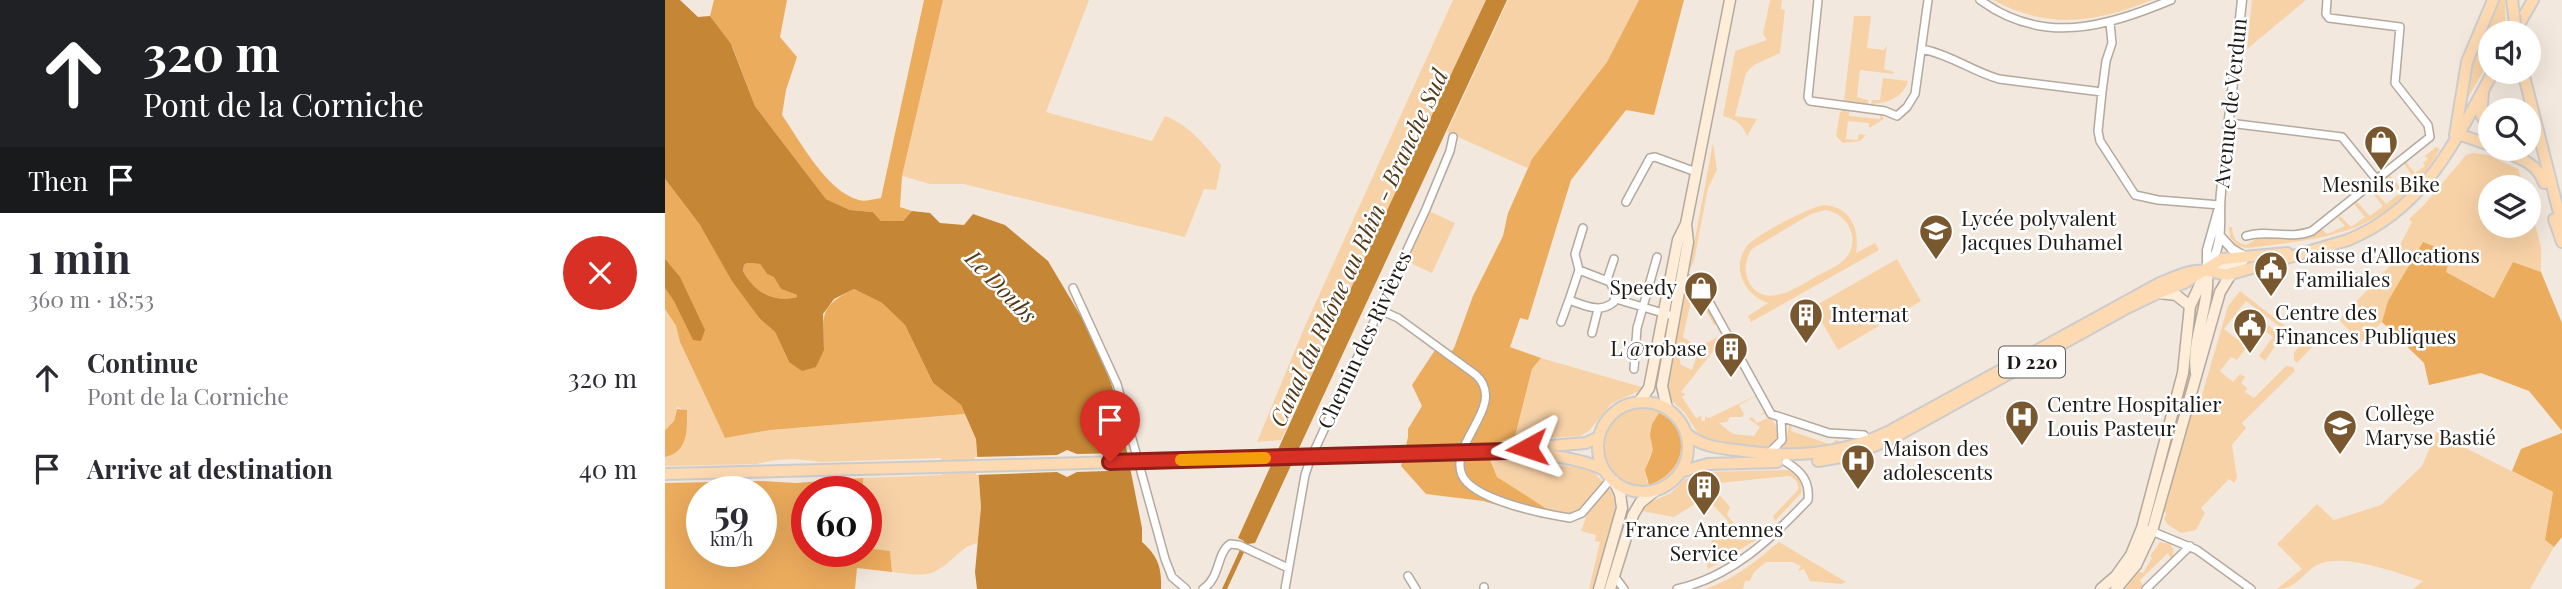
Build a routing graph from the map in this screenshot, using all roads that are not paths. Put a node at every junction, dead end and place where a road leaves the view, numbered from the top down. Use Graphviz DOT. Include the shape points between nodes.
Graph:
graph roads {
  1 [pos="1730,0"];
  2 [pos="1818,0"];
  3 [pos="1928,0"];
  4 [pos="1980,0"];
  5 [pos="2171,0"];
  6 [pos="2242,0"];
  7 [pos="2327,0"];
  8 [pos="2493,0"];
  9 [pos="2512,0"];
  10 [pos="2531,4"];
  11 [pos="2514,21"];
  12 [pos="2522,21"];
  13 [pos="2110,23"];
  14 [pos="1922,49"];
  15 [pos="2486,84"];
  16 [pos="2524,84"];
  17 [pos="2484,88"];
  18 [pos="2102,92"];
  19 [pos="2483,98"];
  20 [pos="2229,123"];
  21 [pos="1453,137"];
  22 [pos="2456,137"];
  23 [pos="2478,142"];
  24 [pos="2523,161"];
  25 [pos="1696,172"];
  26 [pos="2377,180"];
  27 [pos="1626,202"];
  28 [pos="2220,205"];
  29 [pos="1686,224"];
  30 [pos="2562,225"];
  31 [pos="1583,229"];
  32 [pos="2246,236"];
  33 [pos="2221,237"];
  34 [pos="2562,242"];
  35 [pos="2314,250"];
  36 [pos="2261,255"];
  37 [pos="1657,257"];
  38 [pos="2246,257"];
  39 [pos="1614,259"];
  40 [pos="1579,270"];
  41 [pos="2207,270"];
  42 [pos="2231,274"];
  43 [pos="1607,280"];
  44 [pos="1073,288"];
  45 [pos="1678,288"];
  46 [pos="2158,292"];
  47 [pos="1616,299"];
  48 [pos="1569,300"];
  49 [pos="2190,306"];
  50 [pos="1643,308"];
  51 [pos="1598,309"];
  52 [pos="1380,310"];
  53 [pos="1668,315"];
  54 [pos="1561,322"];
  55 [pos="1592,333"];
  56 [pos="1634,369"];
  57 [pos="2196,373"];
  58 [pos="1639,402"];
  59 [pos="1667,408"];
  60 [pos="1781,419"];
  61 [pos="1686,433"];
  62 [pos="1599,437"];
  63 [pos="1868,441"];
  64 [pos="1505,451"];
  65 [pos="1767,454"];
  66 [pos="1786,462"];
  67 [pos="1680,472"];
  68 [pos="665,474"];
  69 [pos="1610,476"];
  70 [pos="1655,490"];
  71 [pos="2147,529"];
  72 [pos="2190,546"];
  73 [pos="1288,568"];
  74 [pos="1408,576"];
  75 [pos="1615,577"];
  76 [pos="1186,589"];
  77 [pos="1203,589"];
  78 [pos="1285,589"];
  79 [pos="1416,589"];
  80 [pos="1599,589"];
  81 [pos="1610,589"];
  82 [pos="1624,589"];
  83 [pos="1677,589"];
  84 [pos="2101,589"];
  85 [pos="2116,589"];
  86 [pos="2146,589"];
  87 [pos="2251,589"];
  1 -- 25 [label="main road"];
  2 -- 14 [label="street" via="1810,101 1897,116 1915,94"];
  3 -- 14 [label="street"];
  4 -- 13 [label="street" via="2007,16 2036,24 2068,28"];
  5 -- 13 [label="street"];
  6 -- 20 [label="street, Avenue de Verdun"];
  7 -- 26 [label="street" via="2329,18 2400,27 2395,83 2430,129 2428,140"];
  8 -- 22 [label="main road" via="2467,62"];
  9 -- 11 [label="main road, bridge"];
  10 -- 12 [label="main road"];
  13 -- 18 [label="street" via="2112,43"];
  14 -- 18 [label="street" via="1943,53 1999,79"];
  15 -- 17 [label="main road"];
  16 -- 30 [label="main road"];
  17 -- 19 [label="main road"];
  17 -- 22 [label="main road"];
  18 -- 28 [label="street" via="2100,141 2135,195"];
  20 -- 26 [label="street" via="2342,137"];
  20 -- 28 [label="street, Avenue de Verdun"];
  21 -- 52 [label="street, Chemin des Rivières" via="1451,151"];
  22 -- 23 [label="main road"];
  22 -- 35 [label="main road" via="2422,190 2391,218 2356,237"];
  24 -- 34 [label="main road" via="2539,170"];
  25 -- 27 [label="street" via="1650,158"];
  25 -- 29 [label="main road"];
  26 -- 32 [label="street" via="2305,234"];
  28 -- 33 [label="street, Avenue de Verdun"];
  28 -- 41 [label="street, Avenue de Verdun" via="2207,250"];
  29 -- 45 [label="main road" via="1688,242"];
  29 -- 53 [label="main road" via="1678,240"];
  31 -- 40 [label="street" via="1575,254"];
  33 -- 38 [label="street"];
  33 -- 41 [label="street, Avenue de Verdun"];
  35 -- 36 [label="main road"];
  35 -- 42 [label="main road"];
  36 -- 38 [label="main road"];
  36 -- 41 [label="main road, D 220"];
  37 -- 50 [label="street"];
  38 -- 41 [label="main road" via="2222,259"];
  39 -- 43 [label="street"];
  40 -- 43 [label="street"];
  40 -- 48 [label="street"];
  41 -- 42 [label="main road"];
  41 -- 46 [label="main road, D 220"];
  41 -- 49 [label="main road"];
  41 -- 57 [label="main road" via="2209,291 2194,361"];
  41 -- 63 [label="main road, D 220" via="2159,283"];
  42 -- 57 [label="main road" via="2220,292"];
  43 -- 47 [label="street"];
  44 -- 76 [label="street" via="1117,384 1165,559 1172,577"];
  45 -- 53 [label="main road"];
  45 -- 60 [label="street" via="1691,279 1703,285 1771,414"];
  46 -- 49 [label="main road" via="2176,295"];
  46 -- 66 [label="main road, D 220" via="1881,444 1836,458"];
  47 -- 50 [label="street"];
  47 -- 51 [label="street"];
  48 -- 51 [label="street"];
  48 -- 54 [label="street"];
  49 -- 71 [label="main road" via="2183,373"];
  50 -- 53 [label="street"];
  50 -- 56 [label="street"];
  51 -- 55 [label="street"];
  52 -- 69 [label="street" via="1398,318 1485,385 1486,400 1460,463 1462,476 1471,486 1493,498 1570,518 1582,513"];
  52 -- 73 [label="street, Chemin des Rivières" via="1310,460"];
  53 -- 58 [label="main road" via="1649,388"];
  53 -- 59 [label="main road" via="1662,386"];
  57 -- 71 [label="main road"];
  58 -- 59 [label="main road"];
  58 -- 62 [label="main road" via="1613,413"];
  59 -- 61 [label="main road"];
  60 -- 63 [label="street" via="1829,433 1864,435"];
  60 -- 65 [label="street" via="1783,440"];
  61 -- 65 [label="main road, D 220" via="1702,444"];
  61 -- 67 [label="main road" via="1688,452"];
  62 -- 64 [label="main road" via="1586,443"];
  62 -- 69 [label="main road" via="1599,456"];
  63 -- 65 [label="main road, D 220" via="1824,453"];
  64 -- 68 [label="main road, bridge"];
  64 -- 69 [label="main road" via="1588,461"];
  66 -- 67 [label="main road, D 220" via="1708,464"];
  66 -- 83 [label="street" via="1805,478 1808,500 1739,563"];
  67 -- 70 [label="main road"];
  69 -- 70 [label="main road" via="1631,490"];
  69 -- 80 [label="main road" via="1622,508"];
  70 -- 75 [label="main road" via="1633,515"];
  71 -- 72 [label="street"];
  71 -- 84 [label="main road" via="2116,576"];
  71 -- 85 [label="main road" via="2136,565"];
  72 -- 86 [label="street"];
  72 -- 87 [label="street"];
  73 -- 77 [label="street" via="1230,544 1217,573"];
  73 -- 78 [label="street, Chemin des Rivières"];
  74 -- 79 [label="street"];
  75 -- 81 [label="main road"];
  75 -- 82 [label="street"];
}
